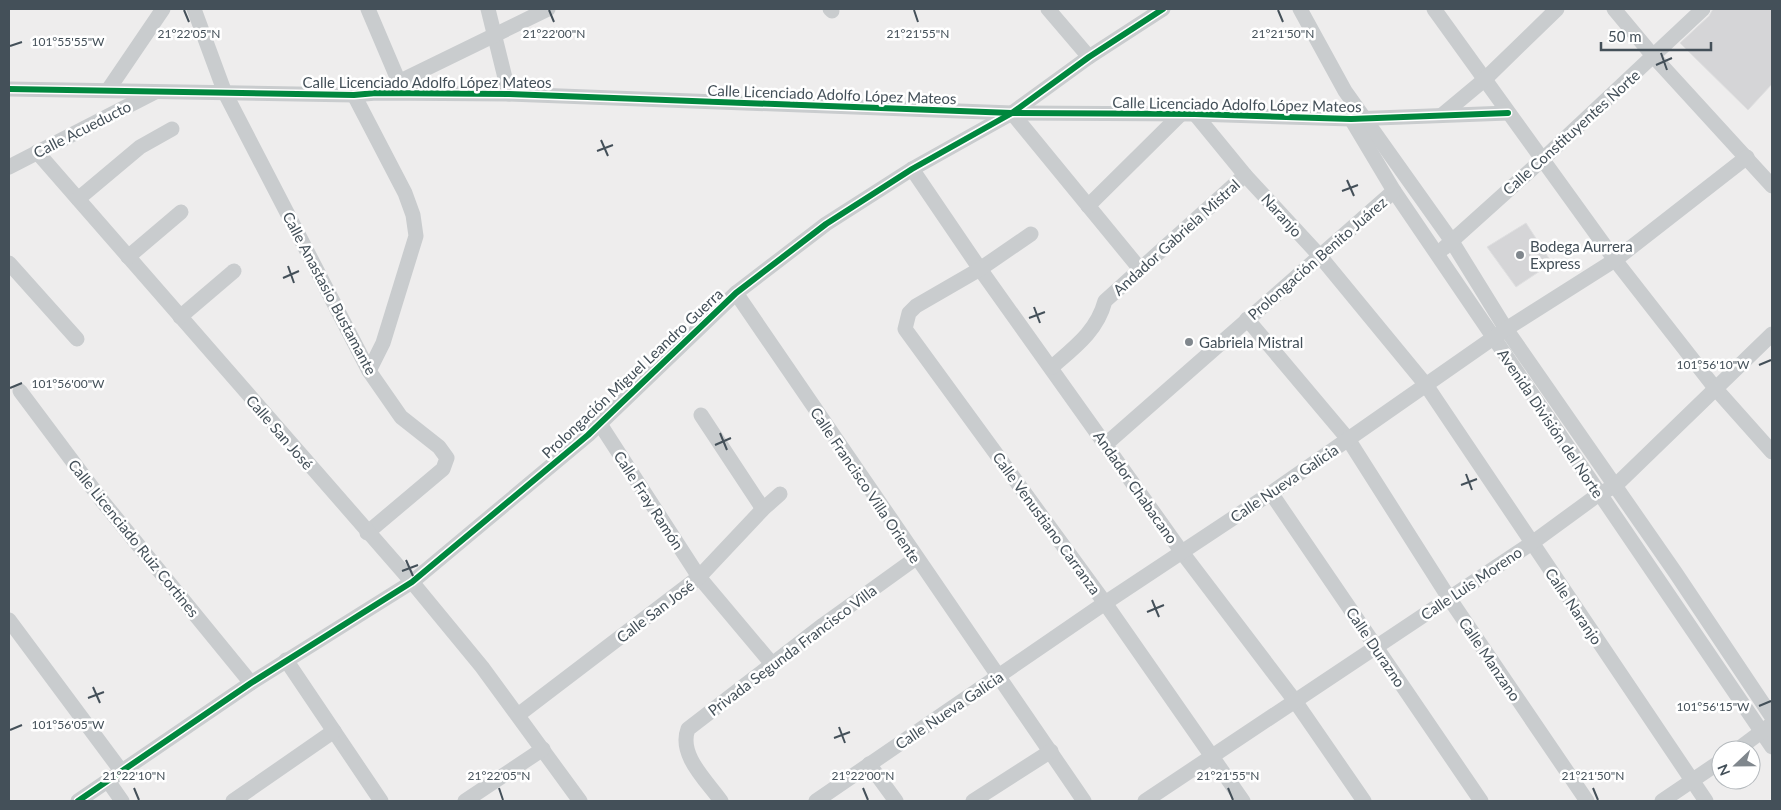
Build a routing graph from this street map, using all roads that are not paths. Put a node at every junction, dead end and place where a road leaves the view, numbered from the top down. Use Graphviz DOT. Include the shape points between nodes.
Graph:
graph roads {
  1 [pos="163,9"];
  2 [pos="194,9"];
  3 [pos="368,9"];
  4 [pos="488,9"];
  5 [pos="1048,9"];
  6 [pos="1162,9"];
  7 [pos="1300,9"];
  8 [pos="1434,9"];
  9 [pos="1556,9"];
  10 [pos="1614,9"];
  11 [pos="1703,9"];
  12 [pos="544,10"];
  13 [pos="496,34"];
  14 [pos="1089,57"];
  15 [pos="1654,57"];
  16 [pos="1484,80"];
  17 [pos="400,82"];
  18 [pos="9,89"];
  19 [pos="108,90"];
  20 [pos="156,91"];
  21 [pos="225,93"];
  22 [pos="376,93"];
  23 [pos="509,94"];
  24 [pos="354,95"];
  25 [pos="1012,113"];
  26 [pos="1508,113"];
  27 [pos="1188,114"];
  28 [pos="1442,114"];
  29 [pos="1358,119"];
  30 [pos="172,129"];
  31 [pos="37,152"];
  32 [pos="1747,157"];
  33 [pos="1543,159"];
  34 [pos="9,167"];
  35 [pos="912,169"];
  36 [pos="1245,174"];
  37 [pos="1772,186"];
  38 [pos="1394,191"];
  39 [pos="78,200"];
  40 [pos="1088,206"];
  41 [pos="181,212"];
  42 [pos="1031,234"];
  43 [pos="1452,240"];
  44 [pos="1438,254"];
  45 [pos="1319,255"];
  46 [pos="128,257"];
  47 [pos="1615,260"];
  48 [pos="980,268"];
  49 [pos="1140,269"];
  50 [pos="234,271"];
  51 [pos="12,272"];
  52 [pos="736,294"];
  53 [pos="180,317"];
  54 [pos="1247,319"];
  55 [pos="1506,329"];
  56 [pos="1772,334"];
  57 [pos="1494,338"];
  58 [pos="77,339"];
  59 [pos="1052,368"];
  60 [pos="370,371"];
  61 [pos="1426,385"];
  62 [pos="1715,388"];
  63 [pos="20,391"];
  64 [pos="701,415"];
  65 [pos="600,424"];
  66 [pos="1348,439"];
  67 [pos="1106,444"];
  68 [pos="1772,452"];
  69 [pos="1615,486"];
  70 [pos="1271,493"];
  71 [pos="780,494"];
  72 [pos="1599,494"];
  73 [pos="763,508"];
  74 [pos="367,533"];
  75 [pos="1532,543"];
  76 [pos="1181,551"];
  77 [pos="916,558"];
  78 [pos="699,577"];
  79 [pos="412,582"];
  80 [pos="1449,598"];
  81 [pos="1105,603"];
  82 [pos="9,620"];
  83 [pos="1377,646"];
  84 [pos="286,660"];
  85 [pos="773,665"];
  86 [pos="997,676"];
  87 [pos="251,683"];
  88 [pos="1294,701"];
  89 [pos="518,715"];
  90 [pos="1772,717"];
  91 [pos="1767,728"];
  92 [pos="334,731"];
  93 [pos="1751,740"];
  94 [pos="1772,746"];
  95 [pos="543,749"];
  96 [pos="1050,750"];
  97 [pos="1213,755"];
  98 [pos="869,764"];
  99 [pos="1711,768"];
  100 [pos="122,772"];
  101 [pos="108,781"];
  102 [pos="1692,781"];
  103 [pos="78,801"];
  104 [pos="122,801"];
  105 [pos="233,801"];
  106 [pos="380,801"];
  107 [pos="465,801"];
  108 [pos="580,801"];
  109 [pos="721,801"];
  110 [pos="816,801"];
  111 [pos="896,801"];
  112 [pos="973,801"];
  113 [pos="1084,801"];
  114 [pos="1145,801"];
  115 [pos="1244,801"];
  116 [pos="1364,801"];
  117 [pos="1481,801"];
  118 [pos="1586,801"];
  119 [pos="1662,801"];
  120 [pos="1706,801"];
  1 -- 19 [label="street, Calle Acueducto"];
  2 -- 21 [label="street, Calle Anastasio Bustamante"];
  3 -- 17 [label="street"];
  4 -- 13 [label="street"];
  5 -- 14 [label="street"];
  6 -- 14 [label="street, Prolongación Miguel Leandro Guerra"];
  7 -- 29 [label="street, Avenida División del Norte"];
  8 -- 16 [label="street"];
  9 -- 16 [label="street"];
  10 -- 15 [label="street"];
  11 -- 15 [label="street, Calle Constituyentes Norte"];
  12 -- 13 [label="street"];
  13 -- 17 [label="street"];
  13 -- 23 [label="street"];
  14 -- 25 [label="street, Prolongación Miguel Leandro Guerra"];
  15 -- 32 [label="street"];
  15 -- 33 [label="street, Calle Constituyentes Norte"];
  16 -- 26 [label="street"];
  16 -- 28 [label="street"];
  17 -- 22 [label="street"];
  18 -- 19 [label="street, Calle Licenciado Adolfo López Mateos"];
  19 -- 20 [label="street, Calle Licenciado Adolfo López Mateos"];
  20 -- 21 [label="street, Calle Licenciado Adolfo López Mateos"];
  20 -- 31 [label="street, Calle Acueducto"];
  21 -- 24 [label="street, Calle Licenciado Adolfo López Mateos"];
  21 -- 60 [label="street, Calle Anastasio Bustamante"];
  22 -- 23 [label="street, Calle Licenciado Adolfo López Mateos"];
  22 -- 24 [label="street, Calle Licenciado Adolfo López Mateos"];
  23 -- 25 [label="street, Calle Licenciado Adolfo López Mateos"];
  24 -- 60 [label="street" via="405,193 416,236 383,343"];
  25 -- 27 [label="street, Calle Licenciado Adolfo López Mateos"];
  25 -- 35 [label="street, Prolongación Miguel Leandro Guerra"];
  25 -- 40 [label="street"];
  26 -- 28 [label="street, Calle Licenciado Adolfo López Mateos"];
  26 -- 33 [label="street"];
  27 -- 29 [label="street, Calle Licenciado Adolfo López Mateos"];
  27 -- 36 [label="street, Naranjo"];
  27 -- 40 [label="street"];
  28 -- 29 [label="street, Calle Licenciado Adolfo López Mateos"];
  29 -- 38 [label="street, Avenida División del Norte"];
  29 -- 43 [label="street, Avenida División del Norte"];
  30 -- 39 [label="street" via="140,147"];
  31 -- 34 [label="street, Calle Acueducto"];
  31 -- 39 [label="street, Calle San José"];
  32 -- 37 [label="street"];
  32 -- 47 [label="street, Calle Nueva Galicia"];
  33 -- 43 [label="street, Calle Constituyentes Norte"];
  33 -- 47 [label="street"];
  35 -- 48 [label="street, Andador Chabacano"];
  35 -- 52 [label="street, Prolongación Miguel Leandro Guerra" via="826,224"];
  36 -- 45 [label="street, Naranjo"];
  36 -- 49 [label="street, Andador Gabriela Mistral"];
  38 -- 44 [label="street, Avenida División del Norte"];
  38 -- 45 [label="street, Prolongación Benito Juárez"];
  39 -- 46 [label="street, Calle San José"];
  40 -- 49 [label="street"];
  41 -- 46 [label="street"];
  42 -- 48 [label="street"];
  43 -- 44 [label="street, Calle Constituyentes Norte"];
  43 -- 55 [label="street, Avenida División del Norte"];
  44 -- 57 [label="street, Avenida División del Norte"];
  45 -- 54 [label="street, Prolongación Benito Juárez"];
  45 -- 61 [label="street, Naranjo"];
  46 -- 53 [label="street, Calle San José"];
  47 -- 55 [label="street, Calle Nueva Galicia"];
  47 -- 62 [label="street"];
  48 -- 59 [label="street, Andador Chabacano"];
  48 -- 81 [label="street, Calle Venustiano Carranza" via="916,306 907,318 905,329"];
  49 -- 59 [label="street, Andador Gabriela Mistral" via="1105,300 1102,314 1091,332"];
  50 -- 53 [label="street"];
  51 -- 58 [label="street"];
  52 -- 65 [label="street, Prolongación Miguel Leandro Guerra"];
  52 -- 77 [label="street, Calle Francisco Villa Oriente"];
  53 -- 74 [label="street, Calle San José"];
  54 -- 66 [label="street, Calle Manzano"];
  54 -- 67 [label="street, Prolongación Benito Juárez"];
  55 -- 57 [label="street, Calle Nueva Galicia"];
  55 -- 69 [label="street, Avenida División del Norte"];
  56 -- 62 [label="street, Calle Luis Moreno"];
  57 -- 61 [label="street, Calle Nueva Galicia"];
  57 -- 72 [label="street, Avenida División del Norte"];
  59 -- 67 [label="street, Andador Chabacano"];
  60 -- 74 [label="street, Calle Anastasio Bustamante" via="401,417 440,447 447,458 443,469"];
  61 -- 66 [label="street, Calle Nueva Galicia"];
  61 -- 75 [label="street, Calle Naranjo"];
  62 -- 68 [label="street"];
  62 -- 69 [label="street, Calle Luis Moreno"];
  63 -- 87 [label="street, Calle Licenciado Ruiz Cortines" via="103,502"];
  64 -- 73 [label="street"];
  65 -- 78 [label="street, Calle Fray Ramón"];
  65 -- 79 [label="street, Prolongación Miguel Leandro Guerra"];
  66 -- 70 [label="street, Calle Nueva Galicia"];
  66 -- 80 [label="street, Calle Manzano"];
  67 -- 76 [label="street, Andador Chabacano"];
  69 -- 72 [label="street, Calle Luis Moreno"];
  69 -- 90 [label="street, Avenida División del Norte"];
  70 -- 76 [label="street, Calle Nueva Galicia"];
  70 -- 83 [label="street, Calle Durazno"];
  71 -- 73 [label="street, Calle San José"];
  72 -- 75 [label="street, Calle Luis Moreno"];
  72 -- 91 [label="street, Avenida División del Norte"];
  73 -- 78 [label="street, Calle San José"];
  74 -- 79 [label="street, Calle San José"];
  75 -- 80 [label="street, Calle Luis Moreno"];
  75 -- 102 [label="street, Calle Naranjo"];
  76 -- 81 [label="street, Calle Nueva Galicia"];
  76 -- 88 [label="street, Andador Chabacano"];
  77 -- 85 [label="street, Privada Segunda Francisco Villa"];
  77 -- 86 [label="street, Calle Francisco Villa Oriente"];
  78 -- 85 [label="street, Calle Fray Ramón"];
  78 -- 89 [label="street, Calle San José"];
  79 -- 84 [label="street, Prolongación Miguel Leandro Guerra"];
  79 -- 89 [label="street, Calle San José"];
  80 -- 83 [label="street, Calle Luis Moreno"];
  80 -- 118 [label="street, Calle Manzano"];
  81 -- 86 [label="street, Calle Nueva Galicia"];
  81 -- 97 [label="street, Calle Venustiano Carranza"];
  82 -- 100 [label="street"];
  83 -- 88 [label="street, Calle Luis Moreno"];
  83 -- 117 [label="street, Calle Durazno"];
  84 -- 87 [label="street, Prolongación Miguel Leandro Guerra"];
  84 -- 92 [label="street"];
  85 -- 109 [label="street, Privada Segunda Francisco Villa" via="688,730 684,739 686,752"];
  86 -- 96 [label="street, Calle Francisco Villa Oriente"];
  86 -- 98 [label="street, Calle Nueva Galicia"];
  87 -- 100 [label="street, Prolongación Miguel Leandro Guerra"];
  88 -- 97 [label="street, Calle Luis Moreno"];
  88 -- 116 [label="street, Andador Chabacano"];
  89 -- 95 [label="street, Calle San José"];
  91 -- 93 [label="street"];
  91 -- 94 [label="street, Avenida División del Norte"];
  92 -- 105 [label="street"];
  92 -- 106 [label="street"];
  95 -- 107 [label="street"];
  95 -- 108 [label="street, Calle San José"];
  96 -- 112 [label="street"];
  96 -- 113 [label="street, Calle Francisco Villa Oriente"];
  97 -- 114 [label="street, Calle Luis Moreno"];
  97 -- 115 [label="street, Calle Venustiano Carranza"];
  98 -- 110 [label="street, Calle Nueva Galicia"];
  98 -- 111 [label="street"];
  99 -- 102 [label="street"];
  100 -- 101 [label="street, Prolongación Miguel Leandro Guerra"];
  101 -- 103 [label="street, Prolongación Miguel Leandro Guerra"];
  101 -- 104 [label="street"];
  102 -- 119 [label="street"];
  102 -- 120 [label="street, Calle Naranjo"];
}
